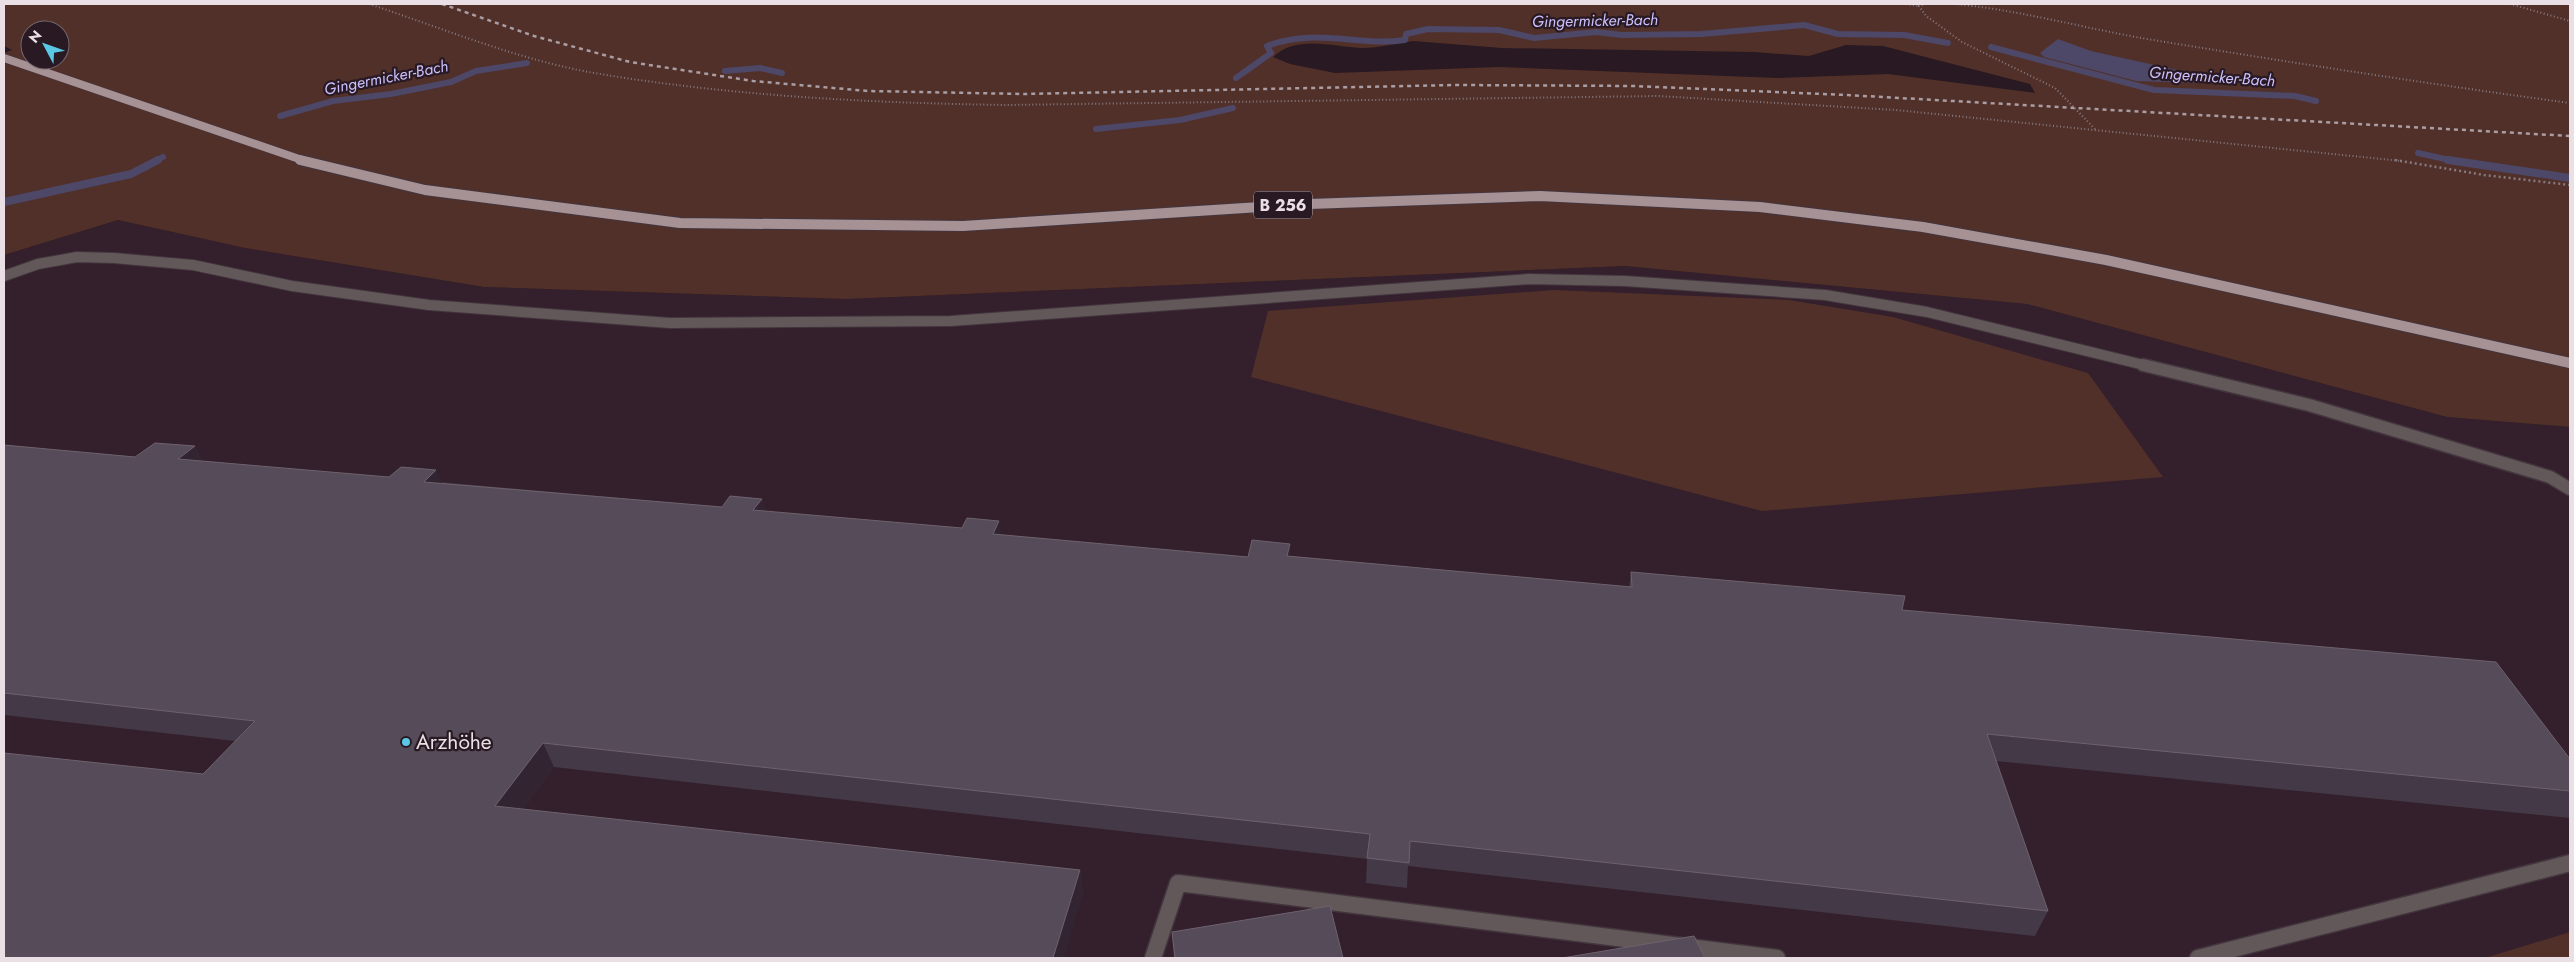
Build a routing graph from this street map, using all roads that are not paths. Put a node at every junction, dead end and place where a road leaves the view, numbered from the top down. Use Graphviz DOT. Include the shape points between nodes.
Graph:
graph roads {
  1 [pos="4,58"];
  2 [pos="4,276"];
  3 [pos="2570,363"];
  4 [pos="2570,490"];
  5 [pos="2570,863"];
  6 [pos="1153,958"];
  7 [pos="1777,958"];
  8 [pos="2198,958"];
  1 -- 3 [label="main road, B 256" via="297,159 425,190 662,221 963,226 1309,204 1540,196 1760,207 1922,227 2106,260"];
  2 -- 4 [label="lane" via="38,264 77,257 114,258 193,265 292,286 429,305 670,323 951,321 1529,279 1625,280 1825,295 1927,312 2309,406 2550,477"];
  5 -- 8 [label="lane"];
  6 -- 7 [label="lane" via="1178,883"];
}
